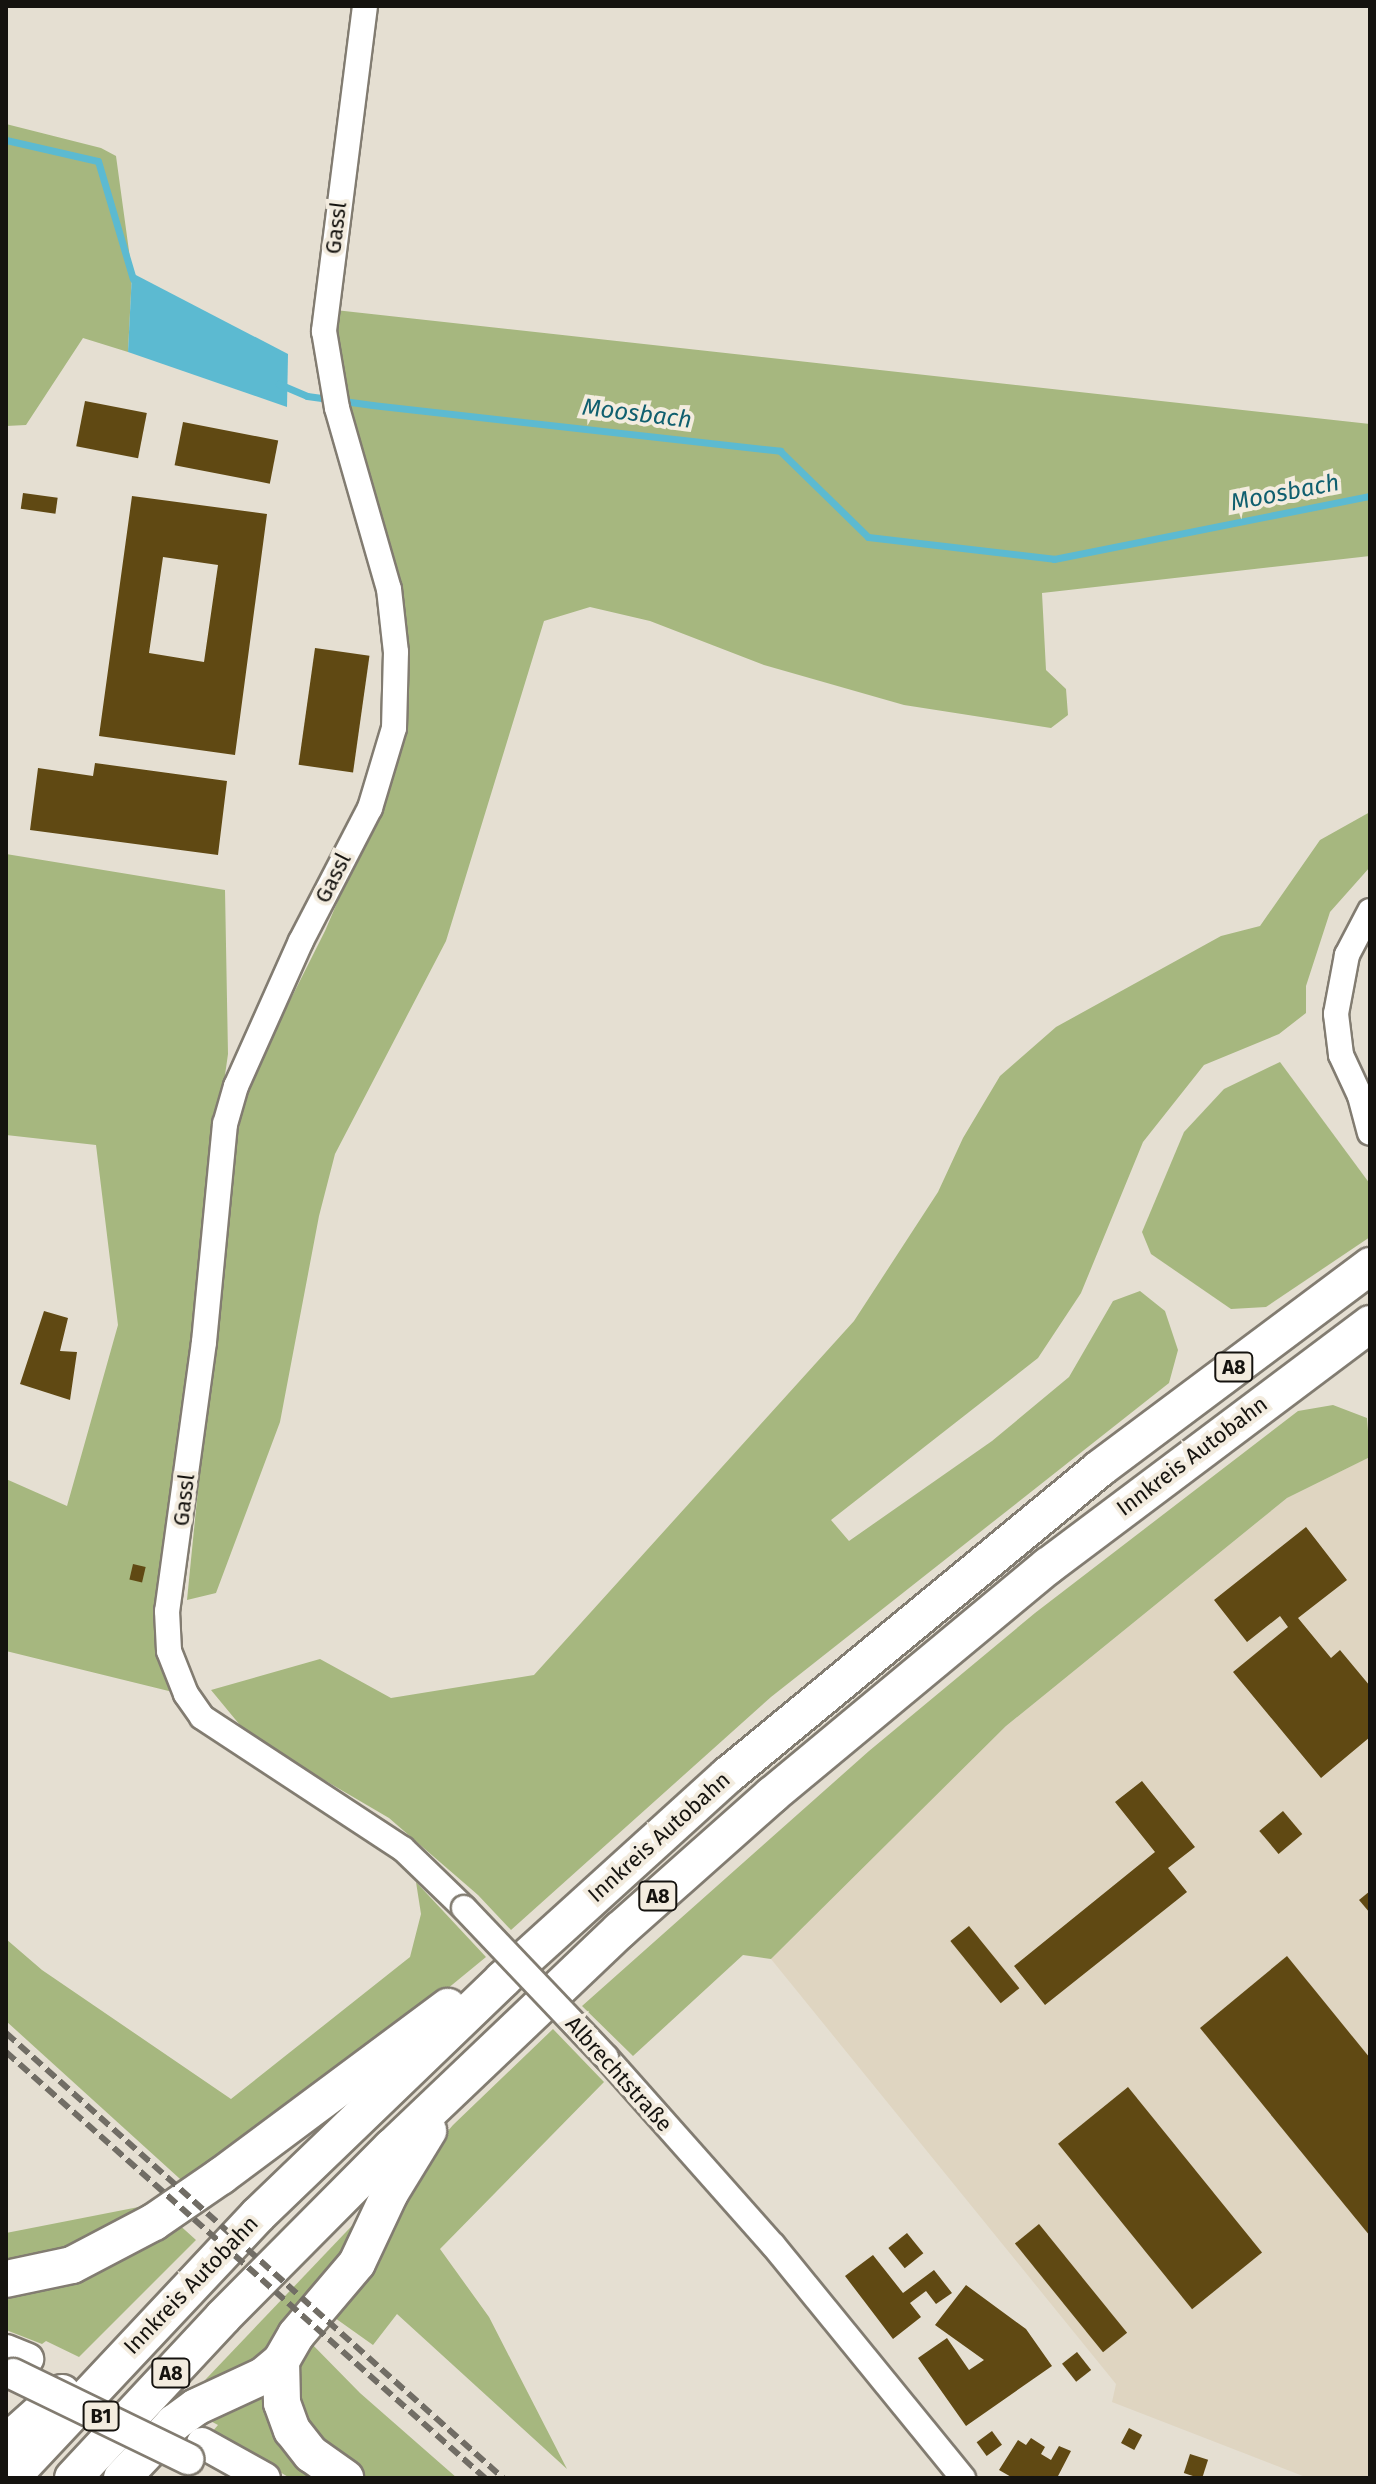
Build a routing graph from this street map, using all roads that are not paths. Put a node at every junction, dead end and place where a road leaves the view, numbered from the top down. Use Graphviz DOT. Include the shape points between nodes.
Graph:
graph roads {
  1 [pos="365,6"];
  2 [pos="1370,911"];
  3 [pos="1365,1100"];
  4 [pos="1370,1133"];
  5 [pos="1370,1266"];
  6 [pos="1370,1324"];
  7 [pos="220,1729"];
  8 [pos="503,1979"];
  9 [pos="455,2086"];
  10 [pos="6,2279"];
  11 [pos="281,2361"];
  12 [pos="13,2363"];
  13 [pos="112,2368"];
  14 [pos="6,2443"];
  15 [pos="195,2451"];
  16 [pos="11,2478"];
  17 [pos="73,2478"];
  18 [pos="122,2478"];
  19 [pos="223,2478"];
  20 [pos="265,2478"];
  21 [pos="345,2478"];
  22 [pos="963,2478"];
  1 -- 7 [label="street, Gassl" via="324,331 336,400 389,589 396,652 394,728 370,808 301,941 236,1086 225,1124 204,1342 167,1611 169,1651 186,1694 202,1717"];
  2 -- 3 [label="street" via="1347,955 1336,1005 1341,1055"];
  3 -- 4 [label="street"];
  5 -- 8 [label="highway, Innkreis Autobahn / A8" via="1099,1469 851,1670"];
  6 -- 9 [label="highway, Innkreis Autobahn / A8" via="978,1621 772,1795"];
  7 -- 22 [label="street, Albrechtstraße, bridge" via="403,1849 464,1908 773,2245"];
  8 -- 10 [label="highway" via="441,2010 154,2222 72,2265"];
  8 -- 13 [label="highway, Innkreis Autobahn / A8" via="258,2215"];
  9 -- 11 [label="highway" via="390,2193 357,2263 296,2335"];
  9 -- 17 [label="highway, Innkreis Autobahn / A8" via="223,2317"];
  11 -- 18 [label="highway" via="174,2423"];
  11 -- 21 [label="highway" via="282,2403 292,2430 311,2454"];
  12 -- 15 [label="main road, B1"];
  13 -- 14 [label="highway" via="68,2387"];
  13 -- 16 [label="highway, Innkreis Autobahn / A8"];
  15 -- 19 [label="main road, B1"];
  15 -- 20 [label="main road, B1"];
}
